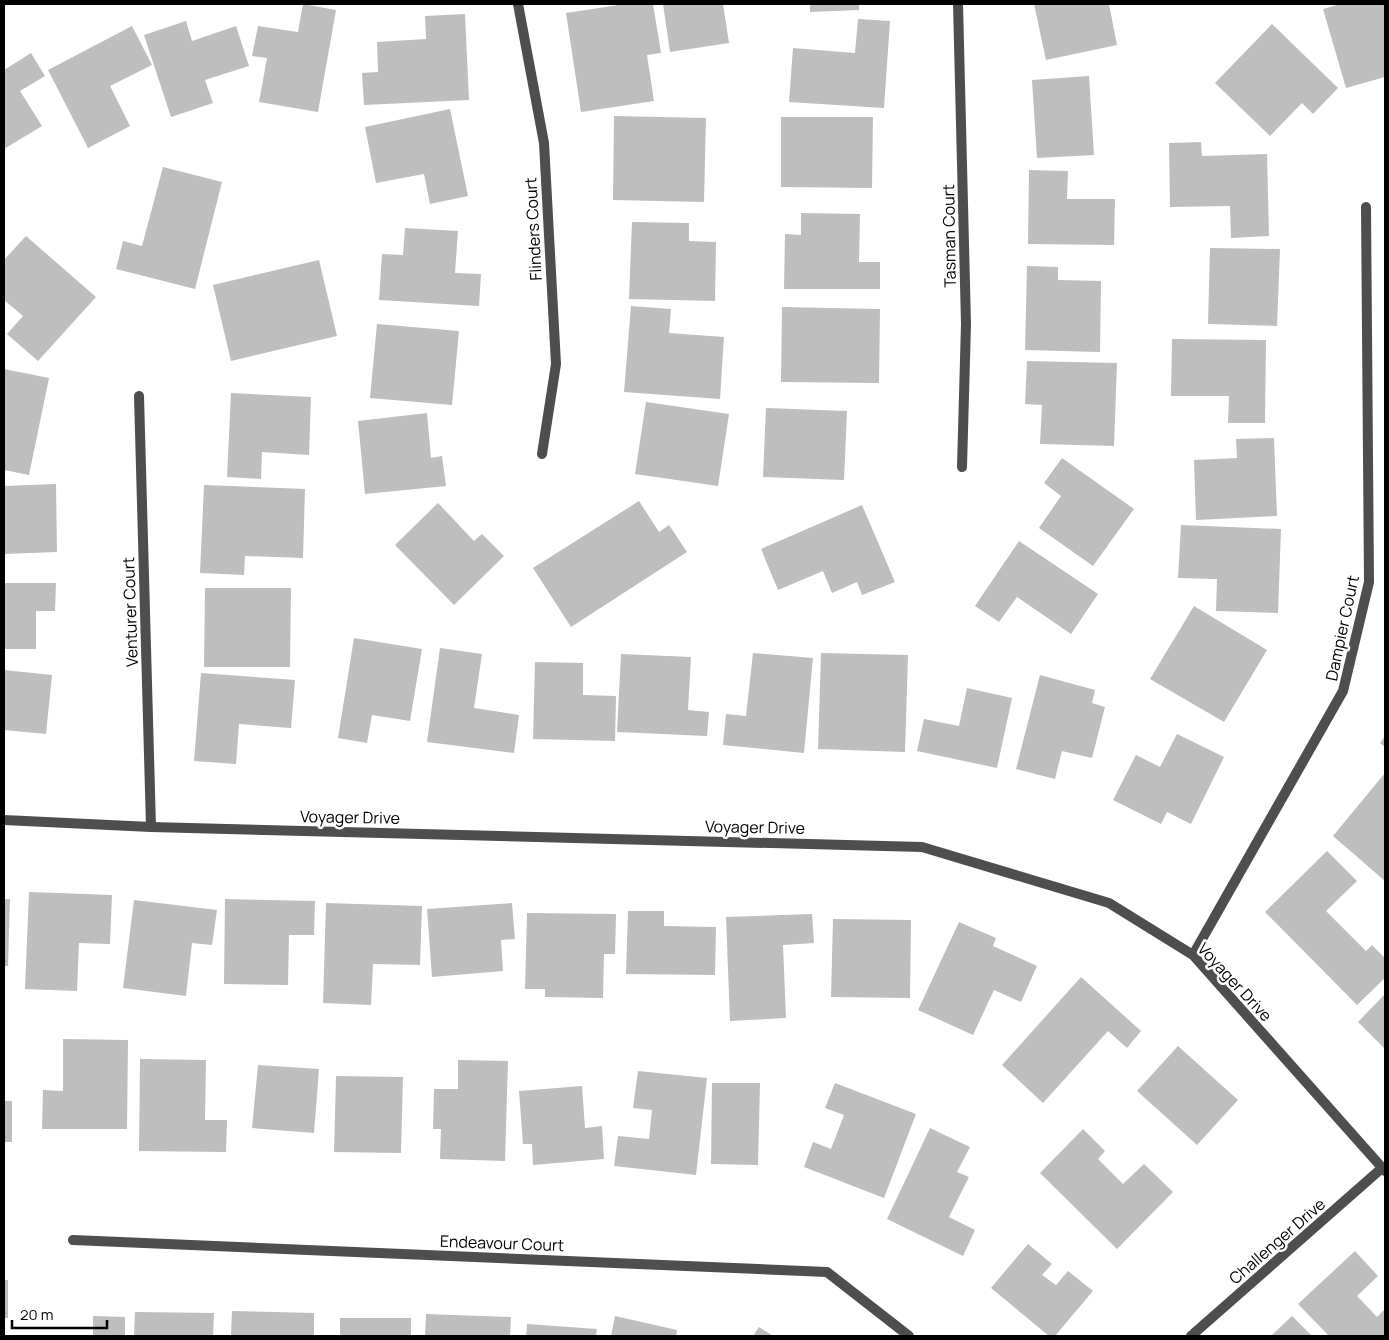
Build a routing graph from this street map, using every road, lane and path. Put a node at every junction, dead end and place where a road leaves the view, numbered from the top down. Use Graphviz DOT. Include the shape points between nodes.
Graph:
graph roads {
  1 [pos="518,4"];
  2 [pos="958,4"];
  3 [pos="1366,207"];
  4 [pos="139,396"];
  5 [pos="542,454"];
  6 [pos="962,467"];
  7 [pos="4,820"];
  8 [pos="151,827"];
  9 [pos="1193,955"];
  10 [pos="1384,1170"];
  11 [pos="73,1240"];
  12 [pos="909,1336"];
  13 [pos="1191,1336"];
  1 -- 5 [label="street, Flinders Court" via="544,143 556,364"];
  2 -- 6 [label="street, Tasman Court" via="966,324"];
  3 -- 9 [label="street, Dampier Court" via="1369,582 1344,691"];
  4 -- 8 [label="street, Venturer Court"];
  7 -- 8 [label="street, Voyager Drive"];
  8 -- 9 [label="street, Voyager Drive" via="922,847 1109,903"];
  9 -- 10 [label="street, Voyager Drive"];
  10 -- 13 [label="street, Challenger Drive"];
  11 -- 12 [label="street, Endeavour Court" via="827,1272"];
}
